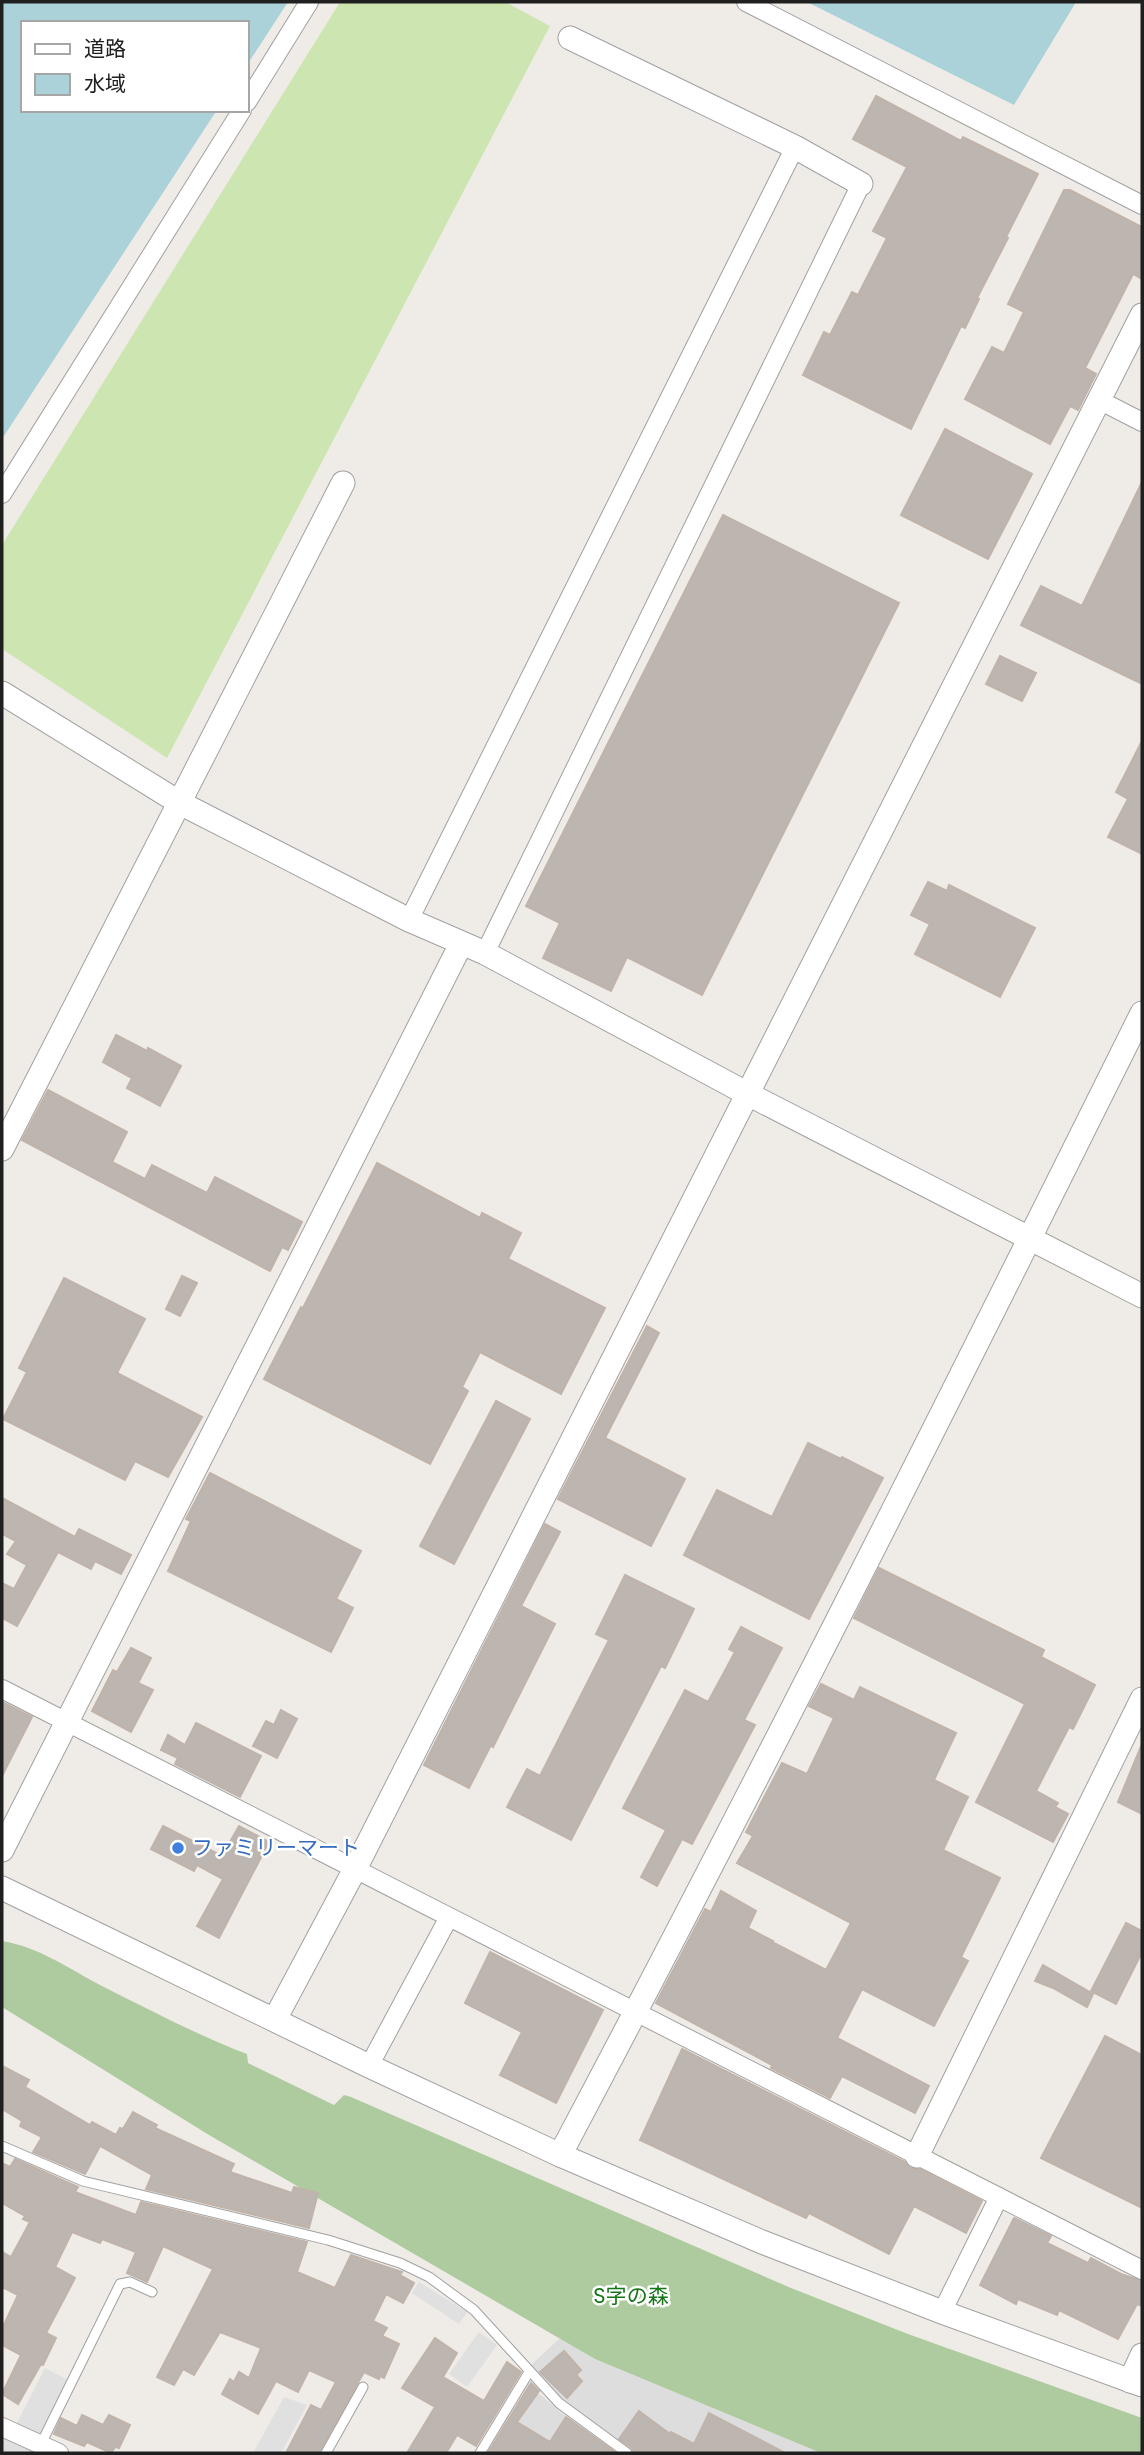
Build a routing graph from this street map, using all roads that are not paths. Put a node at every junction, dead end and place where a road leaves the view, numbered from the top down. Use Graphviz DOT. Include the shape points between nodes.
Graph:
graph roads {
  1 [pos="309,2"];
  2 [pos="746,2"];
  3 [pos="570,38"];
  4 [pos="248,100"];
  5 [pos="241,112"];
  6 [pos="795,147"];
  7 [pos="861,184"];
  8 [pos="1142,205"];
  9 [pos="1142,315"];
  10 [pos="1099,400"];
  11 [pos="1142,422"];
  12 [pos="343,483"];
  13 [pos="2,494"];
  14 [pos="2,693"];
  15 [pos="180,803"];
  16 [pos="409,919"];
  17 [pos="461,944"];
  18 [pos="485,953"];
  19 [pos="1142,1013"];
  20 [pos="746,1093"];
  21 [pos="2,1149"];
  22 [pos="1030,1238"];
  23 [pos="1142,1296"];
  24 [pos="2,1689"];
  25 [pos="1142,1699"];
  26 [pos="66,1722"];
  27 [pos="2,1850"];
  28 [pos="355,1869"];
  29 [pos="2,1888"];
  30 [pos="449,1917"];
  31 [pos="636,2012"];
  32 [pos="275,2019"];
  33 [pos="369,2066"];
  34 [pos="2,2146"];
  35 [pos="560,2155"];
  36 [pos="917,2156"];
  37 [pos="999,2197"];
  38 [pos="1142,2270"];
  39 [pos="152,2292"];
  40 [pos="942,2312"];
  41 [pos="1142,2355"];
  42 [pos="529,2372"];
  43 [pos="1136,2383"];
  44 [pos="363,2387"];
  45 [pos="2,2427"];
  46 [pos="40,2446"];
  47 [pos="59,2453"];
  48 [pos="326,2453"];
  49 [pos="480,2453"];
  50 [pos="626,2453"];
  1 -- 4 [label="street"];
  2 -- 8 [label="street"];
  3 -- 6 [label="street"];
  5 -- 13 [label="street"];
  6 -- 7 [label="street"];
  6 -- 16 [label="street"];
  7 -- 18 [label="street"];
  9 -- 10 [label="street"];
  10 -- 11 [label="street"];
  10 -- 20 [label="street"];
  12 -- 15 [label="street"];
  14 -- 15 [label="street"];
  15 -- 16 [label="street"];
  15 -- 21 [label="street"];
  16 -- 17 [label="street"];
  17 -- 18 [label="street"];
  17 -- 26 [label="street"];
  18 -- 20 [label="street"];
  19 -- 22 [label="street"];
  20 -- 22 [label="street"];
  20 -- 28 [label="street"];
  22 -- 23 [label="street"];
  22 -- 31 [label="street"];
  24 -- 26 [label="street"];
  25 -- 36 [label="street"];
  26 -- 27 [label="street"];
  26 -- 28 [label="street"];
  28 -- 30 [label="street"];
  28 -- 32 [label="street"];
  29 -- 32 [label="street"];
  30 -- 31 [label="street"];
  30 -- 33 [label="street"];
  31 -- 35 [label="street"];
  31 -- 36 [label="street"];
  32 -- 33 [label="street"];
  33 -- 35 [label="street"];
  34 -- 42 [label="lane" via="83,2181 328,2240 400,2263 474,2309"];
  35 -- 40 [label="street" via="762,2242"];
  36 -- 37 [label="street"];
  37 -- 38 [label="street"];
  37 -- 40 [label="street"];
  39 -- 46 [label="lane" via="130,2282 120,2284"];
  40 -- 43 [label="street"];
  41 -- 43 [label="street"];
  42 -- 49 [label="lane"];
  42 -- 50 [label="lane" via="559,2403"];
  44 -- 48 [label="lane"];
  45 -- 46 [label="street"];
  46 -- 47 [label="street"];
}
